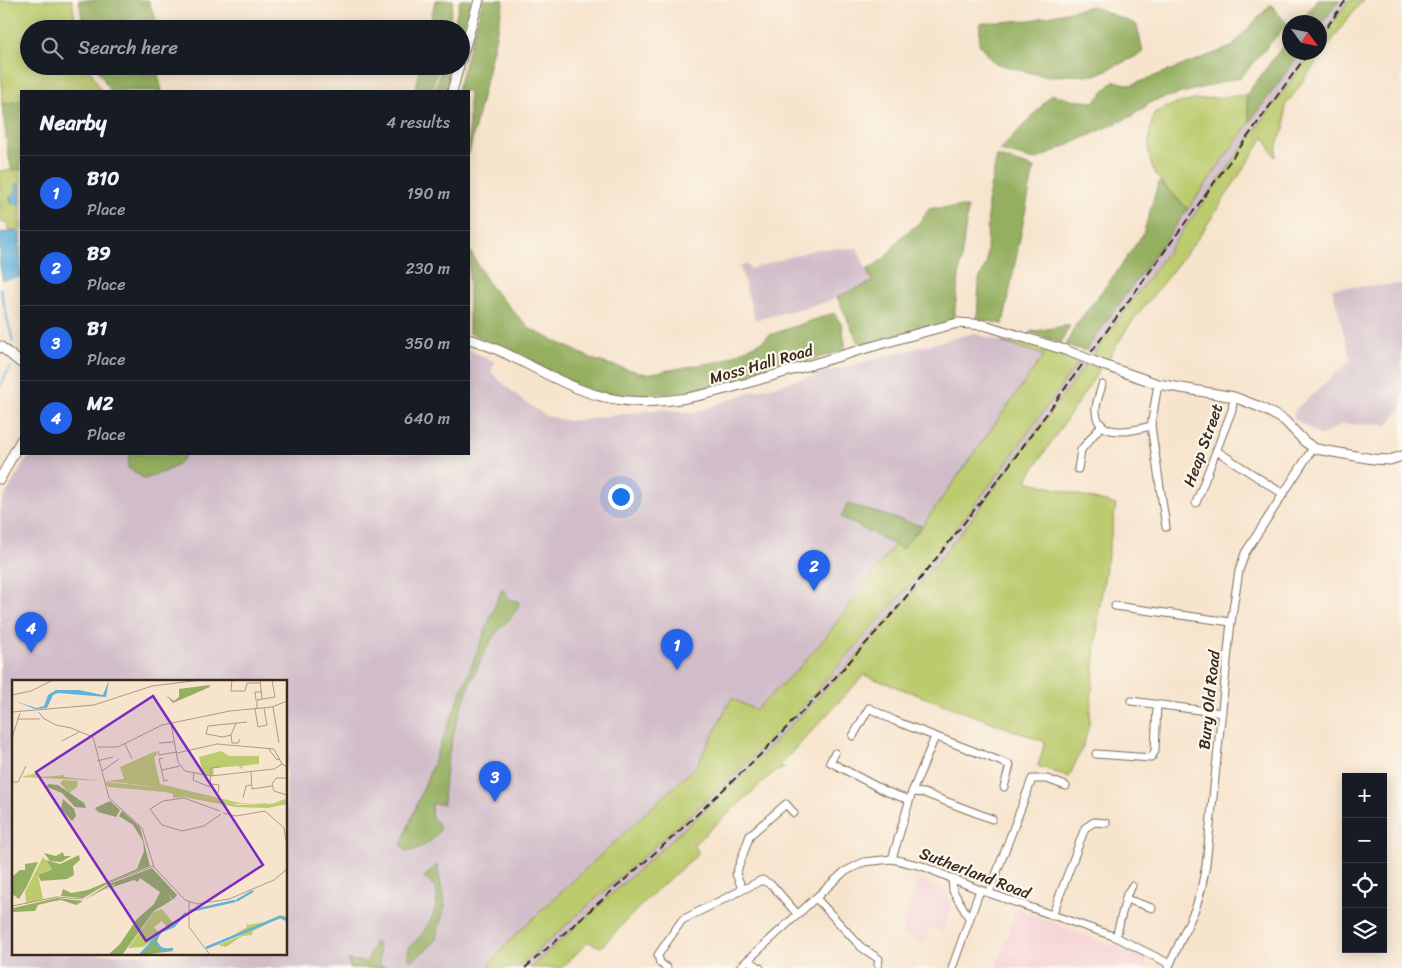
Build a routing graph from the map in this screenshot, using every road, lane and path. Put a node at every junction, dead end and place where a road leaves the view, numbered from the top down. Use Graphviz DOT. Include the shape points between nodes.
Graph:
graph roads {
  1 [pos="479,0"];
  2 [pos="470,30"];
  3 [pos="457,75"];
  4 [pos="452,90"];
  5 [pos="470,339"];
  6 [pos="0,346"];
  7 [pos="20,362"];
  8 [pos="1158,384"];
  9 [pos="1102,385"];
  10 [pos="1234,397"];
  11 [pos="1102,425"];
  12 [pos="1152,426"];
  13 [pos="20,442"];
  14 [pos="1313,448"];
  15 [pos="1217,451"];
  16 [pos="1402,456"];
  17 [pos="1078,469"];
  18 [pos="0,479"];
  19 [pos="1283,494"];
  20 [pos="1196,503"];
  21 [pos="1166,527"];
  22 [pos="1115,606"];
  23 [pos="1231,622"];
  24 [pos="1131,701"];
  25 [pos="1157,705"];
  26 [pos="1222,713"];
  27 [pos="852,736"];
  28 [pos="935,737"];
  29 [pos="835,753"];
  30 [pos="1096,754"];
  31 [pos="1066,786"];
  32 [pos="1004,787"];
  33 [pos="912,792"];
  34 [pos="910,800"];
  35 [pos="794,813"];
  36 [pos="992,819"];
  37 [pos="1106,823"];
  38 [pos="1074,830"];
  39 [pos="1082,834"];
  40 [pos="892,860"];
  41 [pos="952,879"];
  42 [pos="1132,886"];
  43 [pos="742,888"];
  44 [pos="980,890"];
  45 [pos="988,893"];
  46 [pos="816,898"];
  47 [pos="1126,899"];
  48 [pos="1152,908"];
  49 [pos="798,915"];
  50 [pos="1052,916"];
  51 [pos="969,918"];
  52 [pos="1116,937"];
  53 [pos="748,960"];
  54 [pos="878,964"];
  55 [pos="1169,966"];
  56 [pos="667,968"];
  57 [pos="739,968"];
  58 [pos="760,968"];
  59 [pos="952,968"];
  1 -- 2 [label="street"];
  3 -- 4 [label="street"];
  5 -- 8 [label="street, Moss Hall Road, bridge" via="584,391 648,402 694,398 958,324 984,325"];
  6 -- 7 [label="street"];
  8 -- 10 [label="street, Moss Hall Road"];
  8 -- 12 [label="street"];
  9 -- 11 [label="street" via="1096,413"];
  10 -- 14 [label="street, Moss Hall Road" via="1284,420"];
  10 -- 15 [label="street, Heap Street"];
  11 -- 12 [label="street" via="1122,431"];
  11 -- 17 [label="street" via="1081,450"];
  12 -- 21 [label="street"];
  13 -- 18 [label="street"];
  14 -- 16 [label="street" via="1374,460"];
  14 -- 19 [label="street, Bury Old Road"];
  15 -- 19 [label="street"];
  15 -- 20 [label="street, Heap Street"];
  19 -- 23 [label="street, Bury Old Road" via="1245,553"];
  22 -- 23 [label="street"];
  23 -- 26 [label="street, Bury Old Road"];
  24 -- 25 [label="street"];
  25 -- 26 [label="street"];
  25 -- 30 [label="street" via="1156,751 1151,758"];
  26 -- 55 [label="street, Bury Old Road" via="1201,890"];
  27 -- 28 [label="street" via="869,708"];
  28 -- 32 [label="street" via="1010,765"];
  28 -- 33 [label="street"];
  29 -- 34 [label="street" via="830,762 885,791"];
  31 -- 45 [label="street" via="1047,779 1032,779"];
  33 -- 34 [label="street"];
  33 -- 36 [label="street" via="924,793"];
  34 -- 40 [label="street"];
  35 -- 43 [label="street" via="786,804 750,835 736,874"];
  37 -- 39 [label="street" via="1094,822"];
  38 -- 39 [label="street"];
  39 -- 50 [label="street"];
  40 -- 41 [label="street, Sutherland Road" via="922,866"];
  40 -- 46 [label="street, Sutherland Road" via="864,862 844,872"];
  41 -- 44 [label="street, Sutherland Road"];
  41 -- 51 [label="street" via="953,891"];
  42 -- 47 [label="street"];
  43 -- 49 [label="street" via="762,880 772,885"];
  43 -- 56 [label="street" via="682,920 658,955 660,963"];
  44 -- 45 [label="street, Sutherland Road"];
  44 -- 51 [label="street"];
  45 -- 50 [label="street, Sutherland Road"];
  46 -- 49 [label="street, Sutherland Road"];
  46 -- 54 [label="street" via="861,947 879,959"];
  47 -- 48 [label="street"];
  47 -- 52 [label="street"];
  49 -- 53 [label="street, Sutherland Road"];
  50 -- 52 [label="street, Sutherland Road"];
  51 -- 59 [label="street"];
  52 -- 55 [label="street, Sutherland Road"];
  53 -- 57 [label="street, Sutherland Road"];
  53 -- 58 [label="street"];
}
